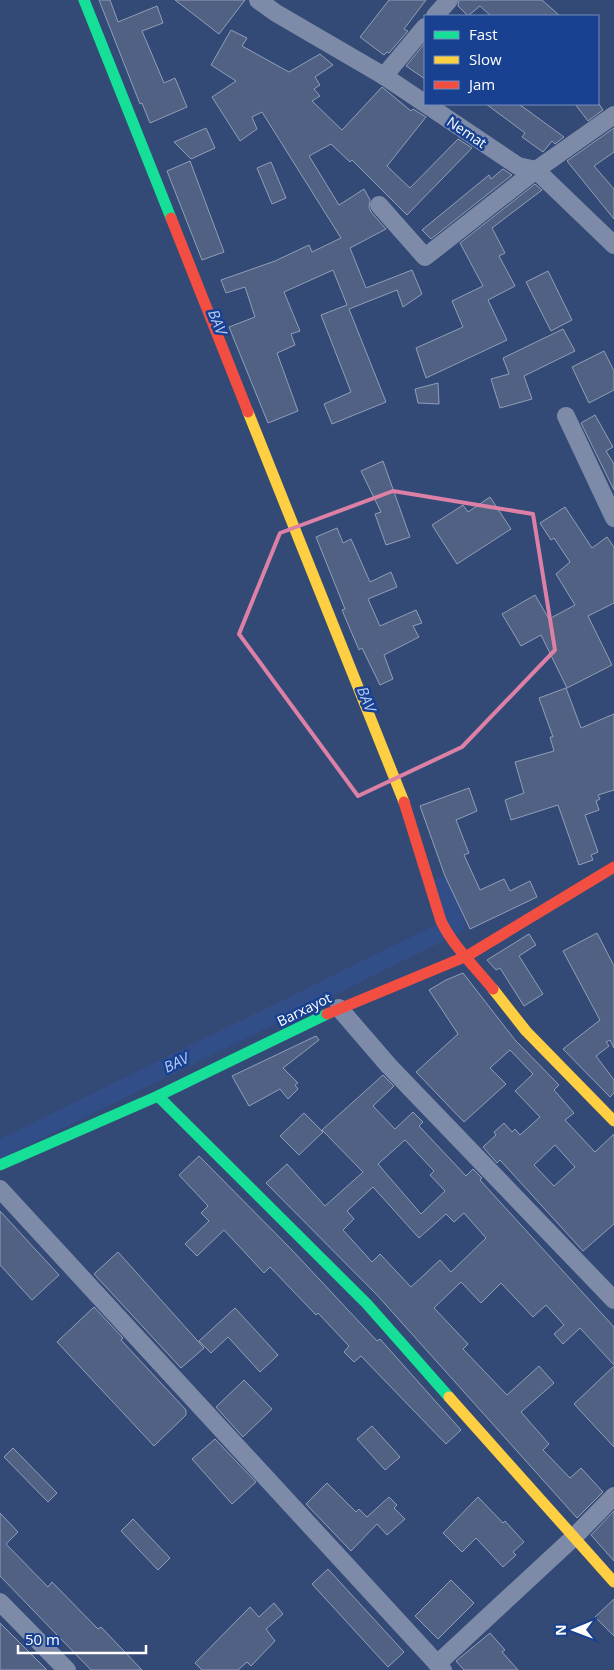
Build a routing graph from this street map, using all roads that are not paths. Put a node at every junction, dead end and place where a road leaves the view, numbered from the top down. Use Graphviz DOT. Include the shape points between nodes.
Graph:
graph roads {
  1 [pos="84,0"];
  2 [pos="258,0"];
  3 [pos="449,0"];
  4 [pos="436,15"];
  5 [pos="424,28"];
  6 [pos="384,76"];
  7 [pos="424,103"];
  8 [pos="427,105"];
  9 [pos="614,115"];
  10 [pos="536,170"];
  11 [pos="379,205"];
  12 [pos="614,245"];
  13 [pos="566,416"];
  14 [pos="614,518"];
  15 [pos="614,867"];
  16 [pos="467,956"];
  17 [pos="339,1008"];
  18 [pos="158,1096"];
  19 [pos="614,1120"];
  20 [pos="0,1165"];
  21 [pos="0,1189"];
  22 [pos="614,1300"];
  23 [pos="614,1496"];
  24 [pos="573,1538"];
  25 [pos="614,1582"];
  26 [pos="0,1602"];
  27 [pos="440,1667"];
  28 [pos="66,1670"];
  1 -- 16 [label="street" via="411,820 441,921 448,938"];
  2 -- 6 [label="street, Nemat"];
  3 -- 4 [label="street"];
  5 -- 6 [label="street"];
  6 -- 7 [label="street, Nemat"];
  8 -- 10 [label="street, Nemat" via="518,166"];
  9 -- 10 [label="street"];
  10 -- 11 [label="street" via="425,257"];
  10 -- 12 [label="street, Nemat"];
  13 -- 14 [label="street"];
  15 -- 16 [label="street, Barxayot"];
  16 -- 17 [label="street, Barxayot"];
  16 -- 19 [label="street" via="526,1030"];
  17 -- 18 [label="street, Barxayot"];
  17 -- 22 [label="street" via="388,1066"];
  18 -- 20 [label="street, Barxayot"];
  18 -- 24 [label="street" via="367,1304"];
  21 -- 27 [label="street"];
  23 -- 24 [label="street"];
  24 -- 25 [label="street"];
  24 -- 27 [label="street"];
  26 -- 28 [label="street"];
}
